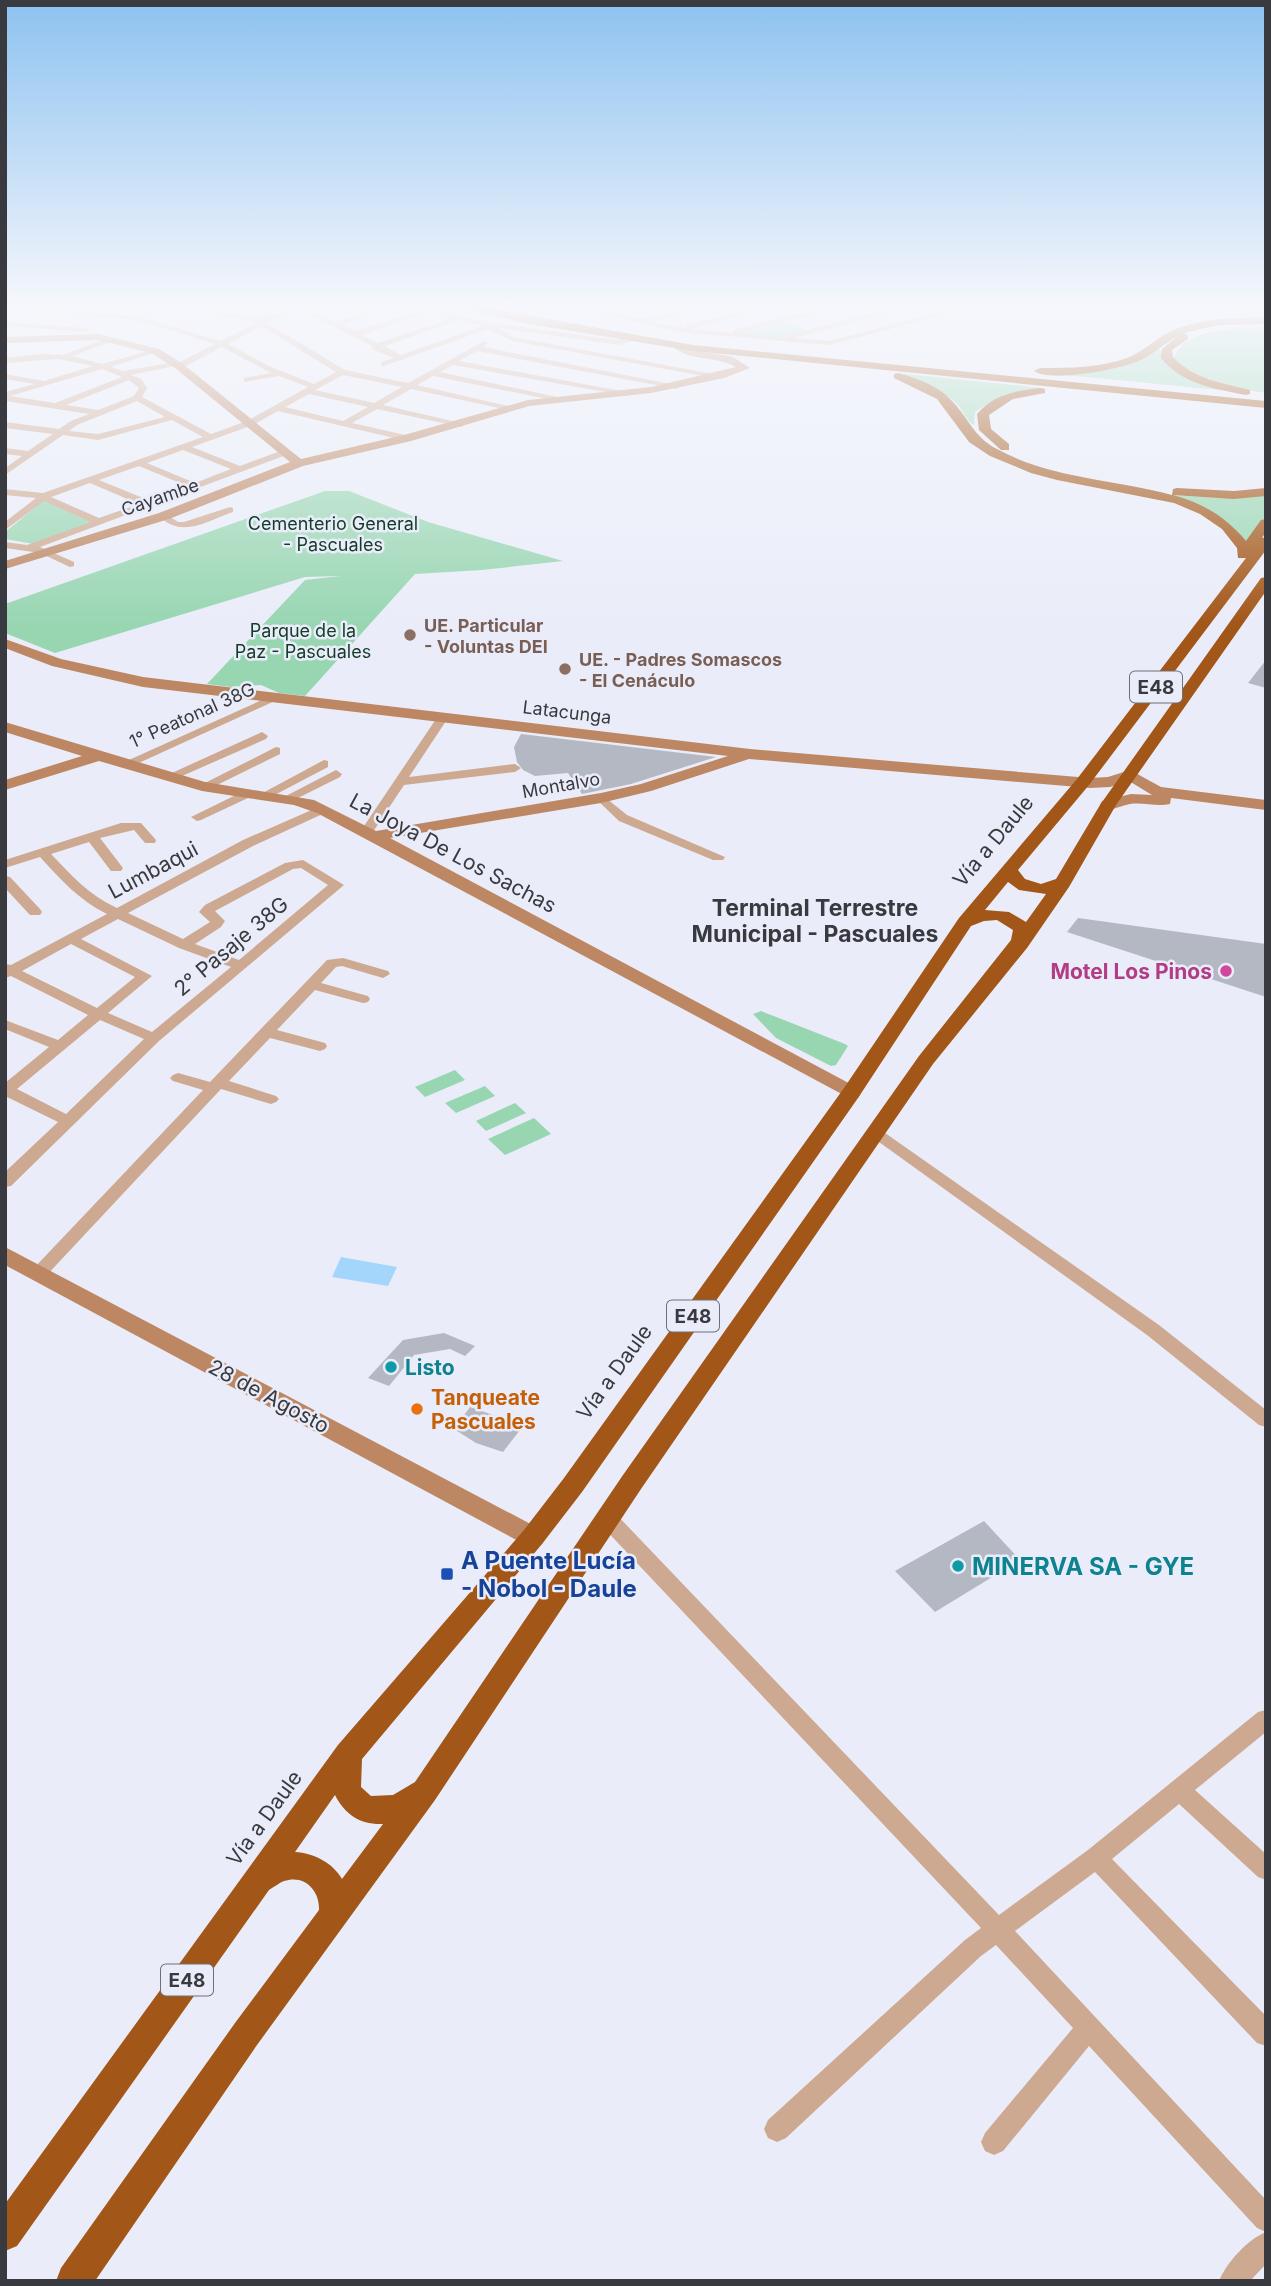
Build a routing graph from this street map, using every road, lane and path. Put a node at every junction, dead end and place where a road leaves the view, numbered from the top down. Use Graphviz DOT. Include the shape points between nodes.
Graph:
graph roads {
  1 [pos="94,413"];
  2 [pos="166,413"];
  3 [pos="237,413"];
  4 [pos="268,413"];
  5 [pos="296,413"];
  6 [pos="363,413"];
  7 [pos="407,413"];
  8 [pos="492,413"];
  9 [pos="954,413"];
  10 [pos="984,413"];
  11 [pos="174,417"];
  12 [pos="250,423"];
  13 [pos="344,424"];
  14 [pos="461,424"];
  15 [pos="5,425"];
  16 [pos="62,432"];
  17 [pos="210,437"];
  18 [pos="407,438"];
  19 [pos="183,446"];
  20 [pos="5,451"];
  21 [pos="286,452"];
  22 [pos="30,454"];
  23 [pos="138,462"];
  24 [pos="5,463"];
  25 [pos="299,463"];
  26 [pos="16,464"];
  27 [pos="239,469"];
  28 [pos="5,472"];
  29 [pos="89,479"];
  30 [pos="195,486"];
  31 [pos="5,492"];
  32 [pos="1266,492"];
  33 [pos="43,497"];
  34 [pos="148,504"];
  35 [pos="230,510"];
  36 [pos="164,516"];
  37 [pos="99,522"];
  38 [pos="1266,523"];
  39 [pos="5,527"];
  40 [pos="1266,541"];
  41 [pos="5,545"];
  42 [pos="29,548"];
  43 [pos="47,551"];
  44 [pos="1242,555"];
  45 [pos="70,564"];
  46 [pos="5,565"];
  47 [pos="1266,581"];
  48 [pos="1229,591"];
  49 [pos="5,643"];
  50 [pos="273,698"];
  51 [pos="442,718"];
  52 [pos="5,727"];
  53 [pos="262,736"];
  54 [pos="276,751"];
  55 [pos="750,754"];
  56 [pos="100,756"];
  57 [pos="126,764"];
  58 [pos="324,764"];
  59 [pos="515,768"];
  60 [pos="336,774"];
  61 [pos="1130,775"];
  62 [pos="169,777"];
  63 [pos="397,782"];
  64 [pos="1083,782"];
  65 [pos="5,785"];
  66 [pos="203,787"];
  67 [pos="244,795"];
  68 [pos="263,796"];
  69 [pos="601,798"];
  70 [pos="288,799"];
  71 [pos="1108,805"];
  72 [pos="1266,805"];
  73 [pos="323,809"];
  74 [pos="1266,814"];
  75 [pos="197,817"];
  76 [pos="370,834"];
  77 [pos="92,837"];
  78 [pos="150,840"];
  79 [pos="43,852"];
  80 [pos="718,857"];
  81 [pos="5,864"];
  82 [pos="1011,867"];
  83 [pos="116,868"];
  84 [pos="5,880"];
  85 [pos="1063,883"];
  86 [pos="34,912"];
  87 [pos="116,913"];
  88 [pos="965,922"];
  89 [pos="71,939"];
  90 [pos="1020,944"];
  91 [pos="184,945"];
  92 [pos="239,965"];
  93 [pos="7,971"];
  94 [pos="383,974"];
  95 [pos="311,984"];
  96 [pos="363,999"];
  97 [pos="97,1014"];
  98 [pos="5,1024"];
  99 [pos="266,1032"];
  100 [pos="154,1038"];
  101 [pos="58,1045"];
  102 [pos="320,1046"];
  103 [pos="178,1078"];
  104 [pos="214,1085"];
  105 [pos="6,1090"];
  106 [pos="851,1093"];
  107 [pos="271,1099"];
  108 [pos="68,1121"];
  109 [pos="878,1133"];
  110 [pos="5,1182"];
  111 [pos="5,1255"];
  112 [pos="39,1273"];
  113 [pos="1266,1420"];
  114 [pos="608,1519"];
  115 [pos="533,1537"];
  116 [pos="1266,1719"];
  117 [pos="348,1754"];
  118 [pos="1179,1790"];
  119 [pos="425,1791"];
  120 [pos="1096,1858"];
  121 [pos="1266,1869"];
  122 [pos="258,1880"];
  123 [pos="999,1931"];
  124 [pos="323,1933"];
  125 [pos="1088,2029"];
  126 [pos="1266,2034"];
  127 [pos="777,2129"];
  128 [pos="994,2142"];
  129 [pos="1266,2219"];
  130 [pos="5,2234"];
  131 [pos="1266,2245"];
  132 [pos="74,2281"];
  133 [pos="1231,2281"];
  1 -- 16 [label="street"];
  2 -- 11 [label="street"];
  3 -- 12 [label="street"];
  4 -- 12 [label="street"];
  5 -- 13 [label="street"];
  6 -- 13 [label="street"];
  7 -- 14 [label="street"];
  8 -- 14 [label="street, Cayambe"];
  9 -- 44 [label="highway" via="972,437 1008,459 1069,480 1196,506 1224,523 1244,548"];
  10 -- 32 [label="highway" via="982,422 993,439 1028,459 1068,472 1179,492"];
  11 -- 16 [label="street" via="98,436"];
  11 -- 17 [label="street"];
  12 -- 17 [label="street"];
  12 -- 21 [label="street"];
  13 -- 18 [label="street"];
  14 -- 18 [label="street, Cayambe"];
  15 -- 16 [label="street"];
  16 -- 22 [label="street"];
  17 -- 19 [label="street"];
  18 -- 25 [label="street, Cayambe"];
  19 -- 23 [label="street"];
  19 -- 27 [label="street"];
  20 -- 22 [label="street"];
  21 -- 25 [label="street"];
  21 -- 27 [label="street"];
  22 -- 26 [label="street"];
  23 -- 29 [label="street"];
  23 -- 30 [label="street"];
  24 -- 26 [label="street"];
  25 -- 36 [label="street, Cayambe"];
  26 -- 28 [label="street"];
  27 -- 30 [label="street"];
  29 -- 33 [label="street"];
  29 -- 34 [label="street"];
  30 -- 34 [label="street"];
  31 -- 33 [label="street"];
  33 -- 37 [label="street"];
  33 -- 39 [label="street"];
  34 -- 37 [label="street"];
  35 -- 36 [label="street" via="185,525 176,525"];
  36 -- 43 [label="street, Cayambe"];
  37 -- 42 [label="street"];
  38 -- 44 [label="highway"];
  40 -- 48 [label="highway, Vía a Daule / E48"];
  41 -- 42 [label="street"];
  42 -- 43 [label="street"];
  43 -- 45 [label="street"];
  43 -- 46 [label="street, Cayambe"];
  44 -- 48 [label="highway"];
  47 -- 61 [label="highway, E48"];
  48 -- 64 [label="highway, Vía a Daule / E48"];
  49 -- 50 [label="street, Latacunga" via="98,674"];
  50 -- 51 [label="street, Latacunga"];
  50 -- 57 [label="street, 1° Peatonal 38G"];
  51 -- 55 [label="street, Latacunga"];
  51 -- 63 [label="street"];
  52 -- 56 [label="street, La Joya De Los Sachas"];
  53 -- 62 [label="street"];
  54 -- 66 [label="street"];
  55 -- 64 [label="street, Latacunga"];
  55 -- 69 [label="street, Montalvo"];
  56 -- 57 [label="street, La Joya De Los Sachas"];
  56 -- 65 [label="street"];
  57 -- 62 [label="street, La Joya De Los Sachas"];
  58 -- 68 [label="street"];
  59 -- 63 [label="street"];
  60 -- 70 [label="street"];
  61 -- 64 [label="street, Latacunga" via="1110,782"];
  61 -- 71 [label="highway, E48"];
  61 -- 72 [label="street" via="1157,791"];
  62 -- 66 [label="street, La Joya De Los Sachas"];
  63 -- 76 [label="street"];
  64 -- 82 [label="highway, Vía a Daule / E48"];
  66 -- 67 [label="street, La Joya De Los Sachas"];
  67 -- 68 [label="street, La Joya De Los Sachas"];
  67 -- 75 [label="street"];
  68 -- 70 [label="street, La Joya De Los Sachas"];
  69 -- 76 [label="street, Montalvo"];
  69 -- 80 [label="street" via="623,818"];
  70 -- 73 [label="street, La Joya De Los Sachas"];
  71 -- 74 [label="street" via="1144,798"];
  71 -- 85 [label="highway, E48"];
  73 -- 76 [label="street, La Joya De Los Sachas"];
  73 -- 87 [label="street, Lumbaqui"];
  76 -- 106 [label="street, La Joya De Los Sachas"];
  77 -- 78 [label="street" via="131,825"];
  77 -- 79 [label="street"];
  77 -- 83 [label="street"];
  79 -- 81 [label="street"];
  79 -- 87 [label="street" via="95,903"];
  82 -- 85 [label="highway" via="1011,876 1027,887 1044,889"];
  82 -- 88 [label="highway, Vía a Daule / E48"];
  84 -- 86 [label="street"];
  85 -- 90 [label="highway, E48"];
  87 -- 89 [label="street, Lumbaqui"];
  87 -- 91 [label="street"];
  88 -- 90 [label="highway" via="980,915 1006,916 1022,929"];
  88 -- 106 [label="highway, Vía a Daule / E48"];
  89 -- 93 [label="street, Lumbaqui"];
  89 -- 97 [label="street" via="145,976"];
  90 -- 109 [label="highway, E48" via="926,1060"];
  91 -- 92 [label="street"];
  91 -- 92 [label="street, 2° Pasaje 38G" via="216,924 206,912 210,908 290,866 303,864 337,885"];
  92 -- 100 [label="street, 2° Pasaje 38G"];
  93 -- 97 [label="street"];
  94 -- 95 [label="street" via="335,962"];
  95 -- 96 [label="street"];
  95 -- 99 [label="street"];
  97 -- 100 [label="street"];
  97 -- 101 [label="street"];
  98 -- 101 [label="street"];
  99 -- 102 [label="street"];
  99 -- 104 [label="street"];
  100 -- 108 [label="street, 2° Pasaje 38G"];
  101 -- 105 [label="street"];
  103 -- 104 [label="street"];
  104 -- 107 [label="street"];
  104 -- 112 [label="street"];
  105 -- 108 [label="street"];
  106 -- 115 [label="highway, Vía a Daule / E48" via="642,1391"];
  108 -- 110 [label="street, 2° Pasaje 38G"];
  109 -- 113 [label="street" via="1153,1330"];
  109 -- 114 [label="highway, E48"];
  111 -- 112 [label="street, 28 de Agosto"];
  112 -- 115 [label="street, 28 de Agosto"];
  114 -- 119 [label="highway, E48"];
  114 -- 123 [label="street"];
  115 -- 117 [label="highway, Vía a Daule / E48"];
  116 -- 118 [label="street"];
  117 -- 119 [label="highway" via="344,1773 348,1796 369,1811 388,1813"];
  117 -- 122 [label="highway, Vía a Daule / E48"];
  118 -- 120 [label="street"];
  118 -- 121 [label="street"];
  119 -- 124 [label="highway, E48"];
  120 -- 123 [label="street"];
  120 -- 126 [label="street"];
  122 -- 124 [label="highway" via="290,1866 321,1874 335,1901"];
  122 -- 130 [label="highway, Vía a Daule / E48"];
  123 -- 125 [label="street"];
  123 -- 127 [label="street" via="973,1948"];
  124 -- 132 [label="highway, E48" via="246,2034"];
  125 -- 128 [label="street"];
  125 -- 129 [label="street"];
  131 -- 133 [label="street"];
}
